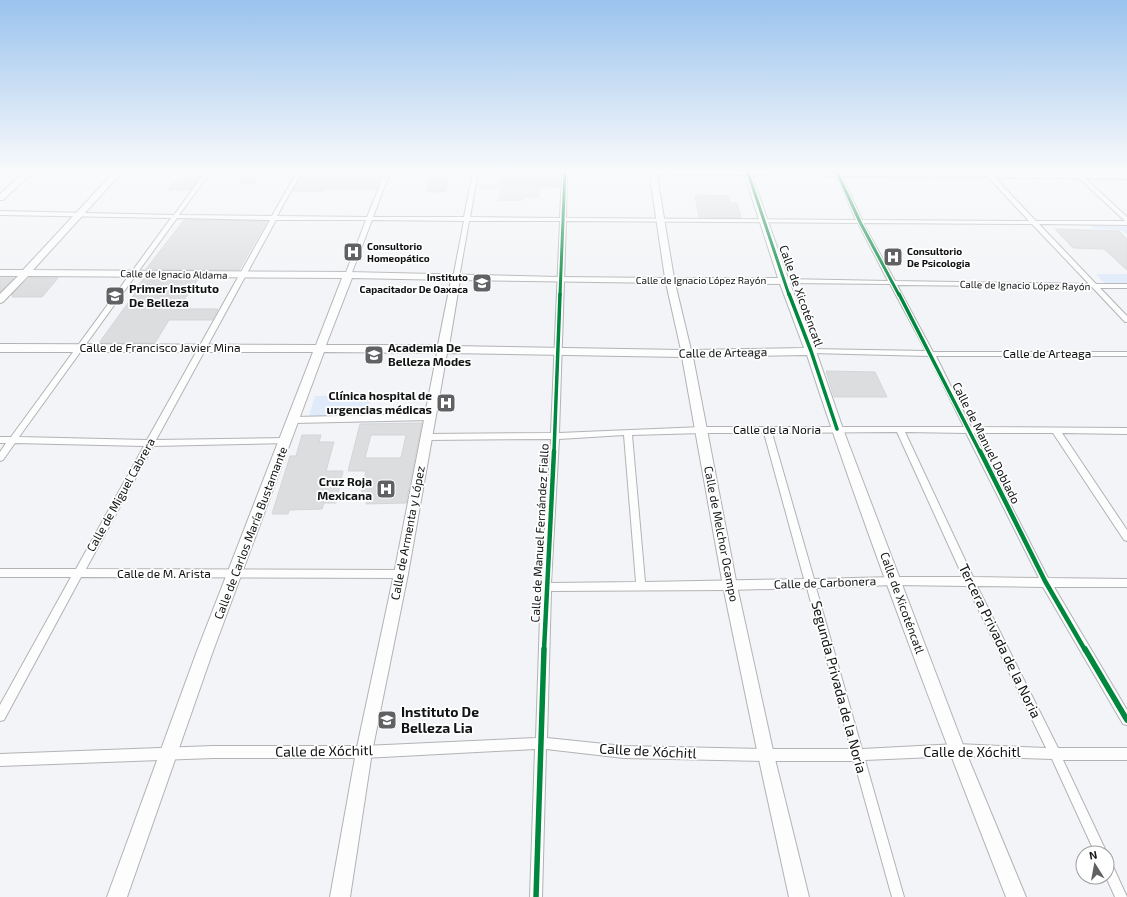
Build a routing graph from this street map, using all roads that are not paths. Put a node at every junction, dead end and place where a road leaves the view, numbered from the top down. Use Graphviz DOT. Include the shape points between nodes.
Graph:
graph roads {
  1 [pos="83,212"];
  2 [pos="178,212"];
  3 [pos="276,212"];
  4 [pos="372,212"];
  5 [pos="467,212"];
  6 [pos="563,212"];
  7 [pos="659,212"];
  8 [pos="760,212"];
  9 [pos="856,212"];
  10 [pos="1025,212"];
  11 [pos="1116,212"];
  12 [pos="0,214"];
  13 [pos="80,215"];
  14 [pos="175,216"];
  15 [pos="273,218"];
  16 [pos="370,218"];
  17 [pos="466,219"];
  18 [pos="563,220"];
  19 [pos="660,221"];
  20 [pos="763,221"];
  21 [pos="860,222"];
  22 [pos="1034,222"];
  23 [pos="1127,222"];
  24 [pos="0,273"];
  25 [pos="25,273"];
  26 [pos="134,273"];
  27 [pos="243,274"];
  28 [pos="348,275"];
  29 [pos="456,278"];
  30 [pos="560,280"];
  31 [pos="670,280"];
  32 [pos="784,280"];
  33 [pos="894,283"];
  34 [pos="1096,286"];
  35 [pos="1127,286"];
  36 [pos="0,300"];
  37 [pos="1127,320"];
  38 [pos="0,348"];
  39 [pos="79,348"];
  40 [pos="202,349"];
  41 [pos="320,349"];
  42 [pos="443,349"];
  43 [pos="811,351"];
  44 [pos="557,352"];
  45 [pos="687,354"];
  46 [pos="930,354"];
  47 [pos="1127,354"];
  48 [pos="431,417"];
  49 [pos="294,420"];
  50 [pos="837,429"];
  51 [pos="900,429"];
  52 [pos="702,430"];
  53 [pos="767,430"];
  54 [pos="968,430"];
  55 [pos="1056,430"];
  56 [pos="1127,430"];
  57 [pos="628,432"];
  58 [pos="427,436"];
  59 [pos="555,436"];
  60 [pos="0,440"];
  61 [pos="12,440"];
  62 [pos="286,441"];
  63 [pos="151,443"];
  64 [pos="0,458"];
  65 [pos="1127,537"];
  66 [pos="0,573"];
  67 [pos="77,574"];
  68 [pos="401,574"];
  69 [pos="235,575"];
  70 [pos="894,581"];
  71 [pos="1045,581"];
  72 [pos="970,582"];
  73 [pos="811,583"];
  74 [pos="1127,583"];
  75 [pos="641,586"];
  76 [pos="730,586"];
  77 [pos="546,587"];
  78 [pos="0,716"];
  79 [pos="1127,720"];
  80 [pos="542,743"];
  81 [pos="957,750"];
  82 [pos="364,752"];
  83 [pos="169,753"];
  84 [pos="1056,754"];
  85 [pos="1127,754"];
  86 [pos="766,755"];
  87 [pos="856,755"];
  88 [pos="0,760"];
  89 [pos="1097,845"];
  90 [pos="1115,884"];
  91 [pos="117,897"];
  92 [pos="340,897"];
  93 [pos="536,897"];
  94 [pos="799,897"];
  95 [pos="898,897"];
  96 [pos="1016,897"];
  97 [pos="1121,897"];
  1 -- 13 [label="street"];
  2 -- 14 [label="street"];
  3 -- 15 [label="street, Calle de Miguel Cabrera"];
  4 -- 16 [label="street, Calle de Carlos María Bustamante"];
  5 -- 17 [label="street, Calle de Armenta y López"];
  6 -- 18 [label="street, Calle de Manuel Fernández Fiallo"];
  7 -- 19 [label="street, Calle de Melchor Ocampo"];
  8 -- 20 [label="street, Calle de Xicoténcatl"];
  9 -- 21 [label="street, Calle de Manuel Doblado"];
  10 -- 22 [label="street"];
  11 -- 23 [label="street"];
  12 -- 13 [label="street"];
  13 -- 14 [label="street"];
  13 -- 25 [label="street"];
  14 -- 15 [label="street"];
  14 -- 26 [label="street"];
  15 -- 16 [label="street"];
  15 -- 27 [label="street, Calle de Miguel Cabrera"];
  16 -- 17 [label="street"];
  16 -- 28 [label="street, Calle de Carlos María Bustamante"];
  17 -- 18 [label="street"];
  17 -- 29 [label="street, Calle de Armenta y López"];
  18 -- 19 [label="street"];
  18 -- 30 [label="street, Calle de Manuel Fernández Fiallo"];
  19 -- 20 [label="street"];
  19 -- 31 [label="street, Calle de Melchor Ocampo"];
  20 -- 21 [label="street"];
  20 -- 32 [label="street, Calle de Xicoténcatl"];
  21 -- 22 [label="street"];
  21 -- 33 [label="street, Calle de Manuel Doblado"];
  22 -- 23 [label="street"];
  22 -- 34 [label="street"];
  24 -- 25 [label="street, Calle de Ignacio Aldama"];
  25 -- 26 [label="street, Calle de Ignacio Aldama"];
  25 -- 36 [label="street"];
  26 -- 27 [label="street, Calle de Ignacio Aldama"];
  26 -- 39 [label="street"];
  27 -- 28 [label="street, Calle de Ignacio Aldama"];
  27 -- 40 [label="street, Calle de Miguel Cabrera"];
  28 -- 29 [label="street, Calle de Ignacio López Rayón"];
  28 -- 41 [label="street, Calle de Carlos María Bustamante"];
  29 -- 30 [label="street, Calle de Ignacio López Rayón"];
  29 -- 42 [label="street, Calle de Armenta y López"];
  30 -- 31 [label="street, Calle de Ignacio López Rayón"];
  30 -- 44 [label="street, Calle de Manuel Fernández Fiallo"];
  31 -- 32 [label="street, Calle de Ignacio López Rayón"];
  31 -- 45 [label="street, Calle de Melchor Ocampo"];
  32 -- 33 [label="street, Calle de Ignacio López Rayón"];
  32 -- 43 [label="street, Calle de Xicoténcatl"];
  33 -- 34 [label="street, Calle de Ignacio López Rayón"];
  33 -- 46 [label="street, Calle de Manuel Doblado"];
  34 -- 35 [label="street, Calle de Ignacio López Rayón"];
  34 -- 37 [label="street"];
  38 -- 39 [label="street, Calle de Francisco Javier Mina"];
  39 -- 40 [label="street, Calle de Francisco Javier Mina"];
  39 -- 61 [label="street"];
  40 -- 41 [label="street, Calle de Francisco Javier Mina"];
  40 -- 63 [label="street, Calle de Miguel Cabrera"];
  41 -- 42 [label="street, Calle de Arteaga"];
  41 -- 49 [label="street, Calle de Carlos María Bustamante"];
  42 -- 44 [label="street, Calle de Arteaga"];
  42 -- 48 [label="street, Calle de Armenta y López"];
  43 -- 45 [label="street, Calle de Arteaga"];
  43 -- 46 [label="street, Calle de Arteaga"];
  43 -- 50 [label="street, Calle de Xicoténcatl"];
  44 -- 45 [label="street, Calle de Arteaga"];
  44 -- 59 [label="street, Calle de Manuel Fernández Fiallo"];
  45 -- 52 [label="street, Calle de Melchor Ocampo"];
  46 -- 47 [label="street, Calle de Arteaga"];
  46 -- 54 [label="street, Calle de Manuel Doblado"];
  48 -- 49 [label="street"];
  48 -- 58 [label="street, Calle de Armenta y López"];
  49 -- 62 [label="street, Calle de Carlos María Bustamante"];
  50 -- 51 [label="street, Calle de la Noria"];
  50 -- 53 [label="street, Calle de la Noria"];
  50 -- 70 [label="street, Calle de Xicoténcatl"];
  51 -- 54 [label="street, Calle de la Noria"];
  51 -- 72 [label="street, Tercera Privada de la Noria"];
  52 -- 53 [label="street, Calle de la Noria"];
  52 -- 57 [label="street, Calle de la Noria"];
  52 -- 76 [label="street, Calle de Melchor Ocampo"];
  53 -- 73 [label="street, Segunda Privada de la Noria"];
  54 -- 55 [label="street, Calle de la Noria"];
  54 -- 71 [label="street, Calle de Manuel Doblado"];
  55 -- 56 [label="street, Calle de la Noria"];
  55 -- 65 [label="street"];
  57 -- 59 [label="street, Calle de la Noria"];
  57 -- 75 [label="street"];
  58 -- 59 [label="street, Calle de la Noria"];
  58 -- 68 [label="street, Calle de Armenta y López"];
  59 -- 77 [label="street, Calle de Manuel Fernández Fiallo"];
  60 -- 61 [label="street"];
  61 -- 63 [label="street"];
  61 -- 64 [label="street"];
  62 -- 63 [label="street"];
  62 -- 69 [label="street, Calle de Carlos María Bustamante"];
  63 -- 67 [label="street, Calle de Miguel Cabrera"];
  66 -- 67 [label="street, Calle de M. Arista"];
  67 -- 69 [label="street, Calle de M. Arista"];
  67 -- 78 [label="street, Calle de Miguel Cabrera"];
  68 -- 69 [label="street, Calle de M. Arista"];
  68 -- 82 [label="street, Calle de Armenta y López"];
  69 -- 83 [label="street, Calle de Carlos María Bustamante"];
  70 -- 72 [label="street, Calle de Carbonera"];
  70 -- 73 [label="street, Calle de Carbonera"];
  70 -- 81 [label="street, Calle de Xicoténcatl"];
  71 -- 72 [label="street, Calle de Carbonera"];
  71 -- 74 [label="street, Calle de Carbonera"];
  71 -- 79 [label="street, Calle de Manuel Doblado"];
  72 -- 84 [label="street, Tercera Privada de la Noria"];
  73 -- 76 [label="street, Calle de Carbonera"];
  73 -- 87 [label="street, Segunda Privada de la Noria"];
  75 -- 76 [label="street, Calle de Carbonera"];
  75 -- 77 [label="street, Calle de Carbonera"];
  76 -- 86 [label="street, Calle de Melchor Ocampo"];
  77 -- 80 [label="street, Calle de Manuel Fernández Fiallo"];
  80 -- 82 [label="street, Calle de Xóchitl"];
  80 -- 86 [label="street, Calle de Xóchitl" via="624,752"];
  80 -- 93 [label="street, Calle de Manuel Fernández Fiallo"];
  81 -- 84 [label="street, Calle de Xóchitl"];
  81 -- 87 [label="street, Calle de Xóchitl"];
  81 -- 96 [label="street, Calle de Xicoténcatl"];
  82 -- 83 [label="street, Calle de Xóchitl"];
  82 -- 92 [label="street, Calle de Armenta y López"];
  83 -- 88 [label="street, Calle de Xóchitl"];
  83 -- 91 [label="street, Calle de Carlos María Bustamante"];
  84 -- 85 [label="street, Calle de Xóchitl"];
  84 -- 89 [label="street, Tercera Privada de la Noria"];
  86 -- 87 [label="street, Calle de Xóchitl"];
  86 -- 94 [label="street, Calle de Melchor Ocampo"];
  87 -- 95 [label="street, Segunda Privada de la Noria"];
  90 -- 97 [label="street"];
}
